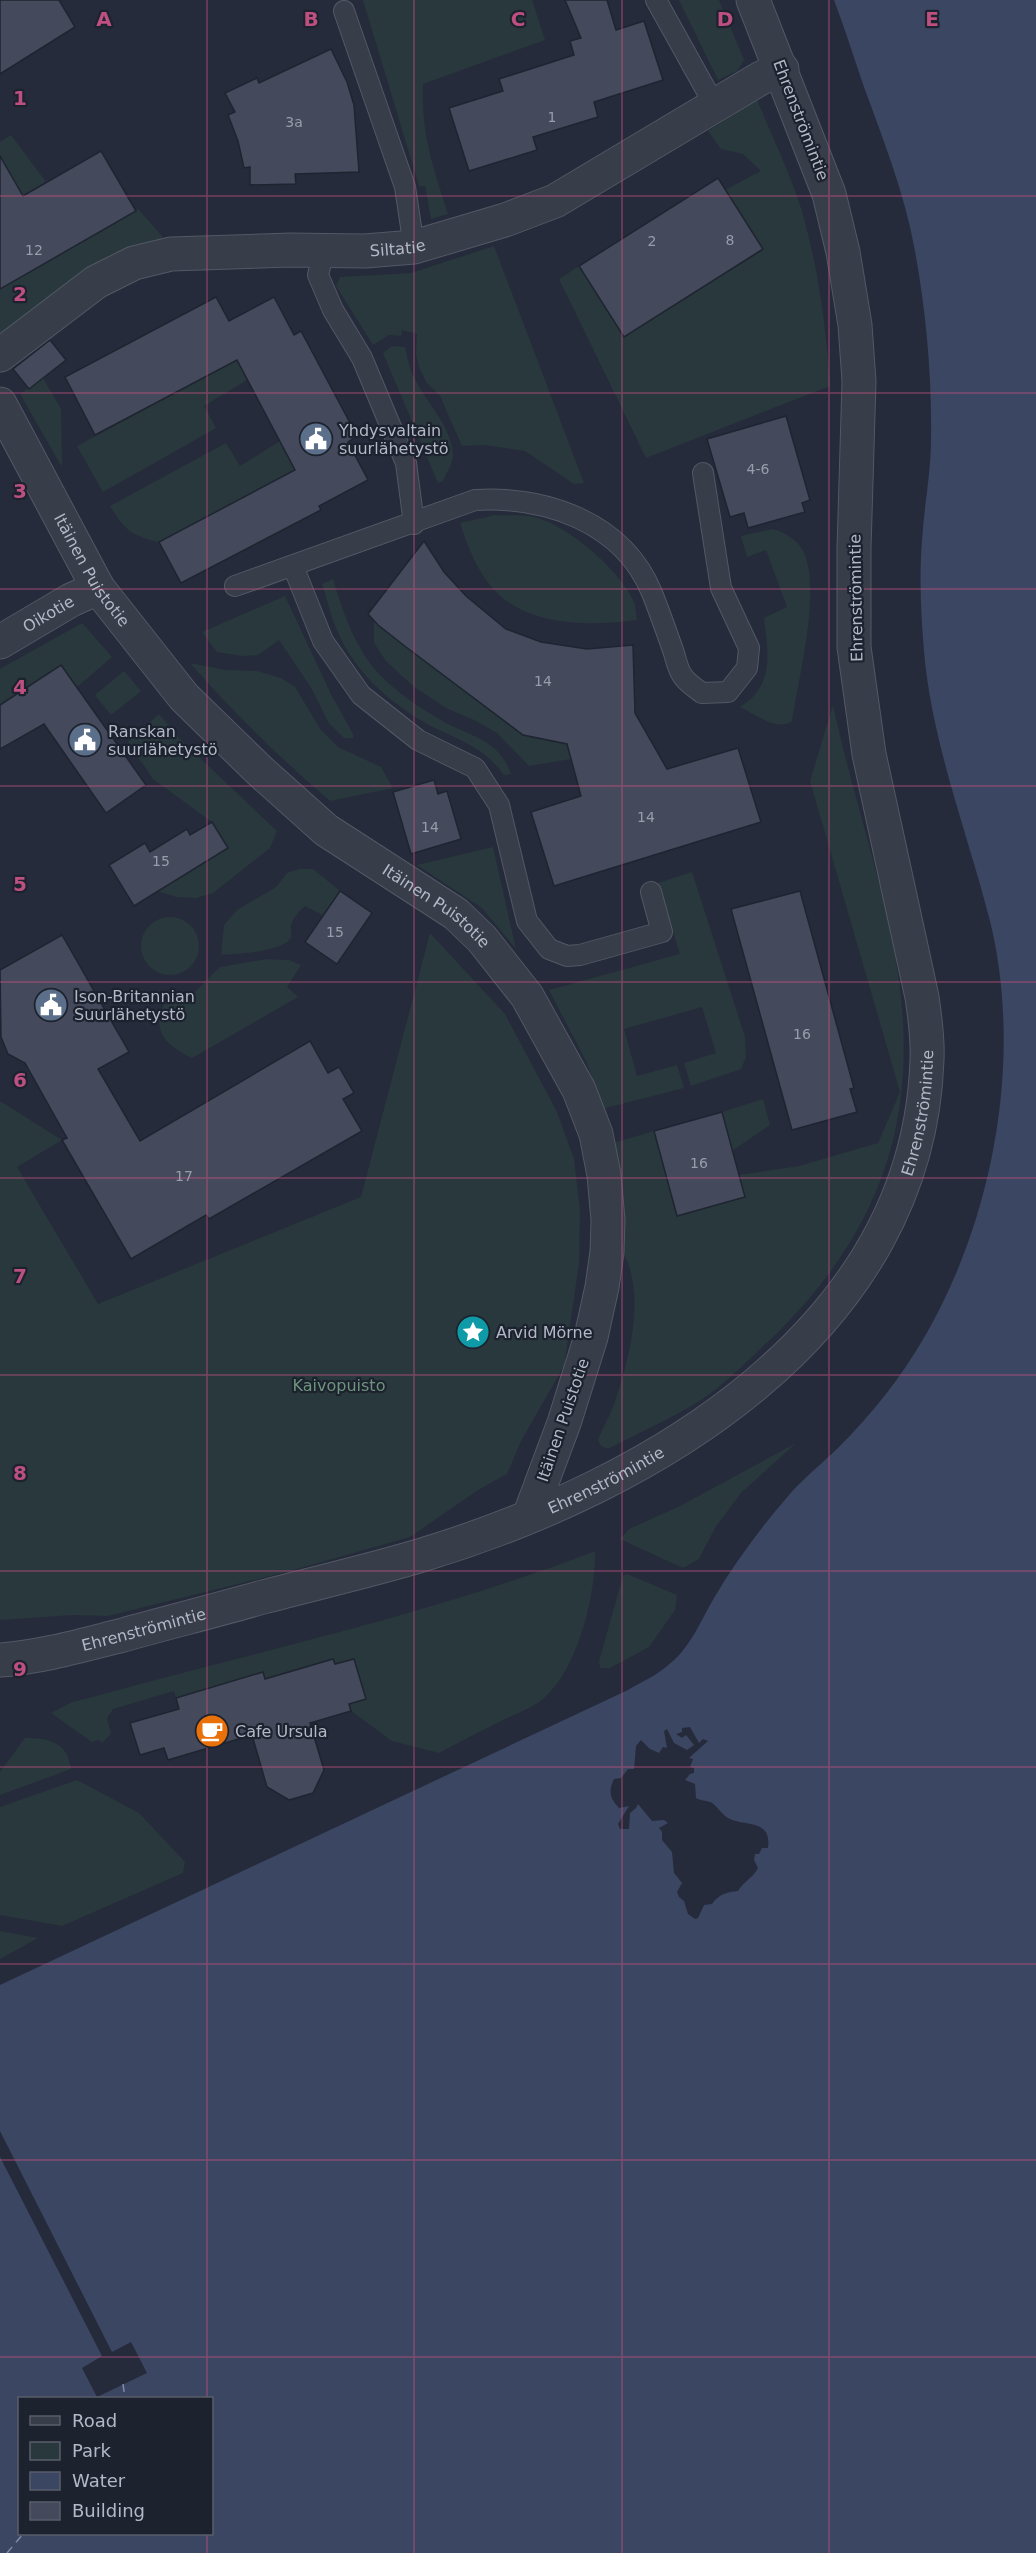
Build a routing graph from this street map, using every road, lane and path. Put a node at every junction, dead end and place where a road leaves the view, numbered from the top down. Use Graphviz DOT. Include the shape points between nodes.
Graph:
graph roads {
  1 [pos="656,0"];
  2 [pos="753,0"];
  3 [pos="344,11"];
  4 [pos="782,69"];
  5 [pos="715,106"];
  6 [pos="414,247"];
  7 [pos="324,251"];
  8 [pos="0,355"];
  9 [pos="0,404"];
  10 [pos="704,473"];
  11 [pos="414,524"];
  12 [pos="293,566"];
  13 [pos="235,586"];
  14 [pos="98,588"];
  15 [pos="0,642"];
  16 [pos="651,892"];
  17 [pos="530,1515"];
  18 [pos="0,1660"];
  1 -- 5 [label="lane"];
  2 -- 4 [label="street, Ehrenströmintie"];
  3 -- 6 [label="lane" via="405,187"];
  4 -- 5 [label="street, Siltatie"];
  4 -- 17 [label="street, Ehrenströmintie" via="830,194 855,325 859,392 854,647 869,754 922,997 927,1060 920,1123 903,1189 878,1241 827,1316 792,1352 749,1391 696,1428 613,1478"];
  5 -- 6 [label="street, Siltatie" via="555,201"];
  6 -- 7 [label="street, Siltatie"];
  7 -- 8 [label="street, Siltatie" via="171,254 134,263 96,282"];
  7 -- 11 [label="lane" via="318,275 333,310 362,358 406,464"];
  9 -- 14 [label="street, Itäinen Puistotie"];
  10 -- 11 [label="lane" via="721,588 749,648 747,668 728,692 702,693 681,674 651,591 632,559 606,533 582,518 555,508 499,499 474,500"];
  11 -- 12 [label="lane"];
  12 -- 13 [label="lane"];
  12 -- 16 [label="lane" via="322,641 361,695 418,740 475,768 499,805 527,921 549,949 567,956 580,955 662,932"];
  14 -- 15 [label="street, Oikotie"];
  14 -- 17 [label="street, Itäinen Puistotie" via="184,697 260,771 326,830 456,914 482,939 531,1003 579,1090 596,1134 604,1174 607,1252 591,1337"];
  17 -- 18 [label="street, Ehrenströmintie" via="422,1555 88,1644"];
}
